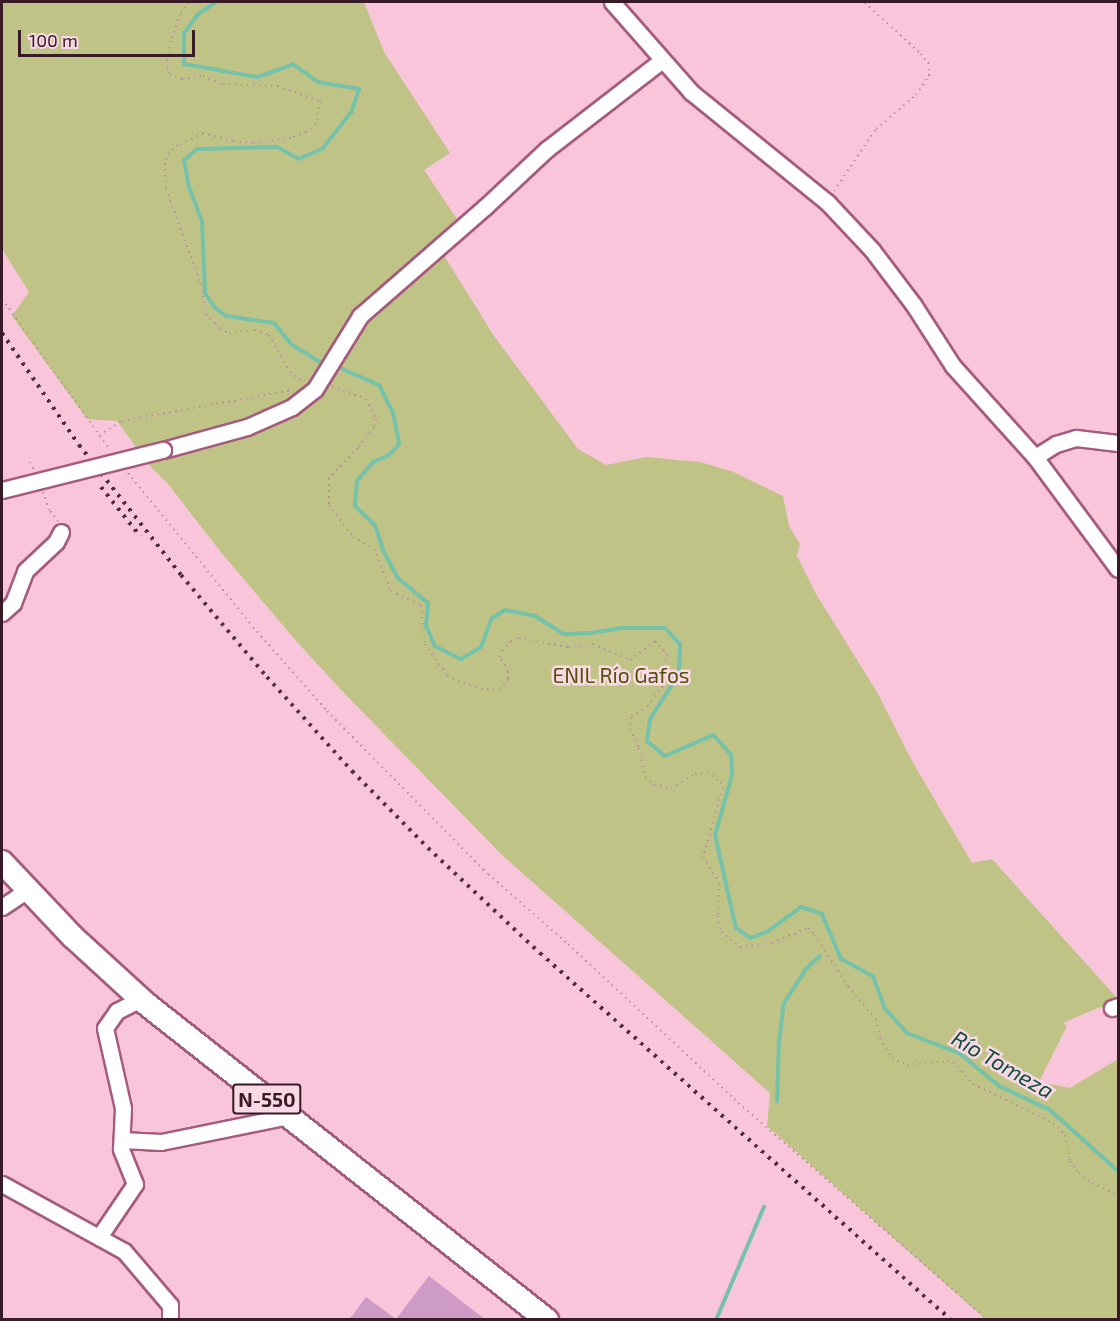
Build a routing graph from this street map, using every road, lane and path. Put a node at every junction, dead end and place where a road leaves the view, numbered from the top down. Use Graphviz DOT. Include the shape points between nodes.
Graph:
graph roads {
  1 [pos="189,2"];
  2 [pos="612,2"];
  3 [pos="864,2"];
  4 [pos="662,60"];
  5 [pos="827,202"];
  6 [pos="2,299"];
  7 [pos="318,385"];
  8 [pos="99,435"];
  9 [pos="1119,443"];
  10 [pos="113,454"];
  11 [pos="1035,457"];
  12 [pos="30,462"];
  13 [pos="34,472"];
  14 [pos="127,472"];
  15 [pos="2,490"];
  16 [pos="43,491"];
  17 [pos="61,532"];
  18 [pos="1119,569"];
  19 [pos="2,613"];
  20 [pos="2,862"];
  21 [pos="27,890"];
  22 [pos="2,907"];
  23 [pos="141,999"];
  24 [pos="289,1116"];
  25 [pos="122,1140"];
  26 [pos="2,1184"];
  27 [pos="1119,1195"];
  28 [pos="99,1237"];
  29 [pos="170,1320"];
  30 [pos="547,1320"];
  31 [pos="988,1320"];
  1 -- 7 [label="path" via="180,14 171,42 169,75 182,79 203,76 223,84 278,86 320,101 316,124 306,132 253,143 203,133 178,145 165,163 166,189 201,284 206,314 220,330 255,330 269,335 296,378"];
  2 -- 4 [label="street"];
  3 -- 5 [label="path" via="919,51 929,64 929,76 916,95 876,129"];
  4 -- 5 [label="street" via="691,92"];
  4 -- 7 [label="street" via="547,149 360,316"];
  5 -- 11 [label="street" via="879,259 953,366"];
  6 -- 8 [label="path"];
  7 -- 8 [label="path" via="122,421"];
  7 -- 15 [label="street, bridge" via="292,407 247,427"];
  7 -- 27 [label="path" via="366,399 376,419 358,448 329,478 329,505 353,537 374,549 391,591 421,605 424,644 447,676 481,689 500,690 508,679 500,657 502,651 519,638 568,647 593,644 630,660 655,641 667,654 663,686 648,706 631,717 630,729 645,777 654,785 671,788 695,774 707,772 721,782 723,788 703,857 719,883 721,932 740,947 772,943 808,928 848,986 876,1018 880,1038 892,1058 907,1065 953,1062 982,1089 1053,1123 1065,1135 1073,1167 1092,1183"];
  8 -- 10 [label="path"];
  9 -- 11 [label="street" via="1077,438 1056,444"];
  11 -- 18 [label="street"];
  12 -- 13 [label="path"];
  14 -- 31 [label="path" via="327,711 488,874 734,1099"];
  16 -- 17 [label="path"];
  17 -- 19 [label="street" via="56,542 25,571 13,603"];
  20 -- 21 [label="highway, N-550"];
  21 -- 22 [label="street"];
  21 -- 23 [label="highway, N-550"];
  23 -- 24 [label="highway, N-550"];
  23 -- 25 [label="street" via="117,1011 105,1028 123,1108"];
  24 -- 25 [label="street" via="161,1142"];
  24 -- 30 [label="highway, N-550"];
  25 -- 28 [label="street" via="121,1149 135,1184"];
  26 -- 28 [label="street"];
  28 -- 29 [label="street" via="124,1251 170,1305"];
}
